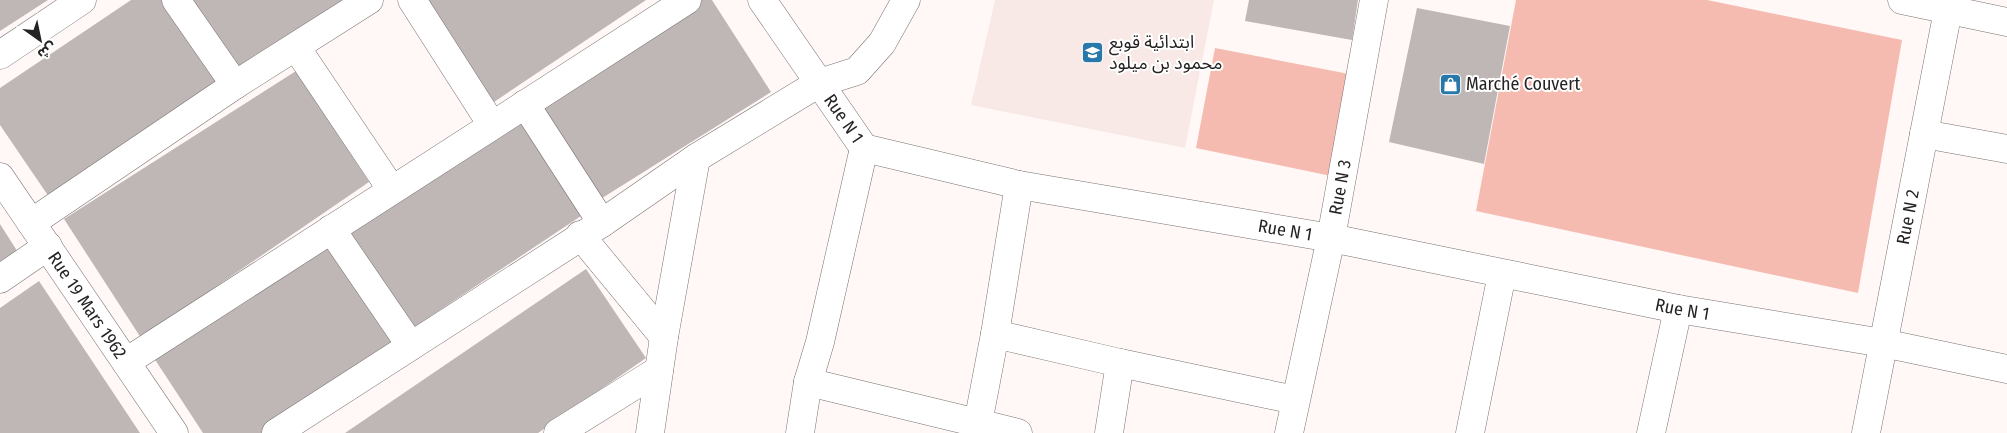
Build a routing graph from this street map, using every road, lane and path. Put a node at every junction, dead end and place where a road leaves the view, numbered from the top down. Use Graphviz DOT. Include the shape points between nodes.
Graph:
graph roads {
  1 [pos="82,0"];
  2 [pos="176,0"];
  3 [pos="369,0"];
  4 [pos="412,0"];
  5 [pos="687,0"];
  6 [pos="762,0"];
  7 [pos="906,0"];
  8 [pos="1374,0"];
  9 [pos="1902,0"];
  10 [pos="1949,4"];
  11 [pos="2007,22"];
  12 [pos="296,47"];
  13 [pos="0,55"];
  14 [pos="819,83"];
  15 [pos="235,85"];
  16 [pos="525,104"];
  17 [pos="492,126"];
  18 [pos="1924,134"];
  19 [pos="864,148"];
  20 [pos="2007,149"];
  21 [pos="696,158"];
  22 [pos="0,177"];
  23 [pos="1019,185"];
  24 [pos="392,190"];
  25 [pos="31,223"];
  26 [pos="331,229"];
  27 [pos="591,229"];
  28 [pos="1331,238"];
  29 [pos="48,246"];
  30 [pos="1502,274"];
  31 [pos="0,279"];
  32 [pos="1678,309"];
  33 [pos="995,334"];
  34 [pos="664,338"];
  35 [pos="1883,343"];
  36 [pos="411,346"];
  37 [pos="126,362"];
  38 [pos="1120,363"];
  39 [pos="2007,369"];
  40 [pos="659,370"];
  41 [pos="808,382"];
  42 [pos="1295,400"];
  43 [pos="978,423"];
  44 [pos="174,433"];
  45 [pos="276,433"];
  46 [pos="558,433"];
  47 [pos="650,433"];
  48 [pos="800,433"];
  49 [pos="1018,433"];
  50 [pos="1109,433"];
  51 [pos="1289,433"];
  52 [pos="1470,433"];
  53 [pos="1651,433"];
  54 [pos="1866,433"];
  1 -- 13 [label="street"];
  2 -- 15 [label="street"];
  3 -- 12 [label="street"];
  4 -- 17 [label="street"];
  5 -- 16 [label="street"];
  6 -- 14 [label="street, Rue N 1"];
  7 -- 14 [label="street" via="882,43 865,64 857,71"];
  8 -- 28 [label="street, Rue N 3"];
  9 -- 10 [label="street"];
  10 -- 11 [label="street"];
  10 -- 18 [label="street, Rue N 2"];
  12 -- 15 [label="street"];
  12 -- 24 [label="street"];
  14 -- 19 [label="street, Rue N 1"];
  14 -- 21 [label="street"];
  15 -- 25 [label="street"];
  16 -- 17 [label="street"];
  16 -- 27 [label="street"];
  17 -- 24 [label="street"];
  18 -- 20 [label="street"];
  18 -- 35 [label="street, Rue N 2"];
  19 -- 23 [label="street, Rue N 1"];
  19 -- 41 [label="street"];
  21 -- 27 [label="street"];
  21 -- 34 [label="street"];
  22 -- 25 [label="street, Rue 19 Mars 1962"];
  23 -- 28 [label="street, Rue N 1"];
  23 -- 33 [label="street"];
  24 -- 26 [label="street"];
  25 -- 29 [label="street, Rue 19 Mars 1962"];
  26 -- 36 [label="street"];
  26 -- 37 [label="street"];
  27 -- 34 [label="street"];
  27 -- 36 [label="street"];
  28 -- 30 [label="street, Rue N 1"];
  28 -- 42 [label="street, Rue N 3"];
  29 -- 31 [label="street"];
  29 -- 37 [label="street, Rue 19 Mars 1962"];
  30 -- 32 [label="street, Rue N 1"];
  30 -- 52 [label="street"];
  32 -- 35 [label="street, Rue N 1"];
  32 -- 53 [label="street"];
  33 -- 38 [label="street"];
  33 -- 43 [label="street"];
  34 -- 40 [label="street"];
  35 -- 39 [label="street, Rue N 1"];
  35 -- 54 [label="street, Rue N 2"];
  36 -- 45 [label="street"];
  37 -- 44 [label="street, Rue 19 Mars 1962"];
  38 -- 42 [label="street"];
  38 -- 50 [label="street"];
  40 -- 46 [label="street"];
  40 -- 47 [label="street"];
  41 -- 43 [label="street"];
  41 -- 48 [label="street"];
  42 -- 51 [label="street, Rue N 3"];
  43 -- 49 [label="street"];
}
